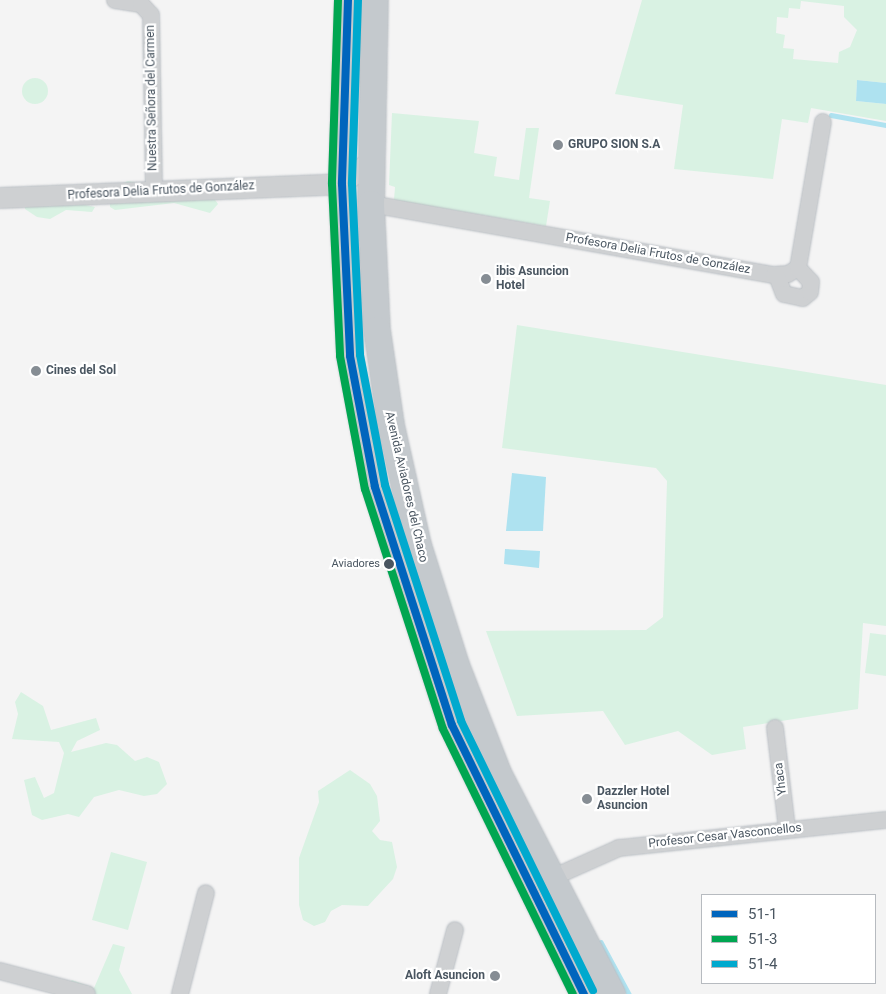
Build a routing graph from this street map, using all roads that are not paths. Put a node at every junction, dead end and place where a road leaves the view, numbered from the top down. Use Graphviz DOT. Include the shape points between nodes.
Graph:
graph roads {
  1 [pos="115,0"];
  2 [pos="348,0"];
  3 [pos="375,0"];
  4 [pos="823,122"];
  5 [pos="371,161"];
  6 [pos="332,184"];
  7 [pos="154,192"];
  8 [pos="0,198"];
  9 [pos="370,204"];
  10 [pos="798,268"];
  11 [pos="777,276"];
  12 [pos="354,382"];
  13 [pos="409,504"];
  14 [pos="775,728"];
  15 [pos="886,820"];
  16 [pos="787,829"];
  17 [pos="550,879"];
  18 [pos="206,892"];
  19 [pos="455,930"];
  20 [pos="0,971"];
  21 [pos="87,994"];
  22 [pos="180,994"];
  23 [pos="438,994"];
  24 [pos="584,994"];
  25 [pos="612,994"];
  1 -- 7 [label="street, Nuestra Señora del Carmen" via="141,4 151,15"];
  2 -- 6 [label="highway, Avenida Aviadores del Chaco"];
  3 -- 5 [label="highway, Avenida Aviadores del Chaco"];
  4 -- 10 [label="street"];
  5 -- 6 [label="street"];
  5 -- 9 [label="highway, Avenida Aviadores del Chaco"];
  6 -- 7 [label="street, Profesora Delia Frutos de González"];
  6 -- 12 [label="highway, Avenida Aviadores del Chaco"];
  7 -- 8 [label="street, Profesora Delia Frutos de González"];
  9 -- 11 [label="street, Profesora Delia Frutos de González"];
  9 -- 13 [label="highway, Avenida Aviadores del Chaco" via="381,368"];
  10 -- 11 [label="street"];
  10 -- 11 [label="street" via="811,282 810,292 803,298 784,294"];
  12 -- 13 [label="highway" via="376,413 390,476"];
  12 -- 17 [label="highway, Avenida Aviadores del Chaco" via="375,487 434,675 474,779"];
  13 -- 17 [label="highway, Avenida Aviadores del Chaco" via="430,591 466,693 498,773"];
  14 -- 16 [label="street, Yhaca"];
  15 -- 16 [label="street, Profesor Cesar Vasconcellos"];
  16 -- 17 [label="street, Profesor Cesar Vasconcellos" via="618,848"];
  17 -- 24 [label="highway, Avenida Aviadores del Chaco"];
  17 -- 25 [label="highway, Avenida Aviadores del Chaco"];
  18 -- 22 [label="street"];
  19 -- 23 [label="street"];
  20 -- 21 [label="street"];
}
